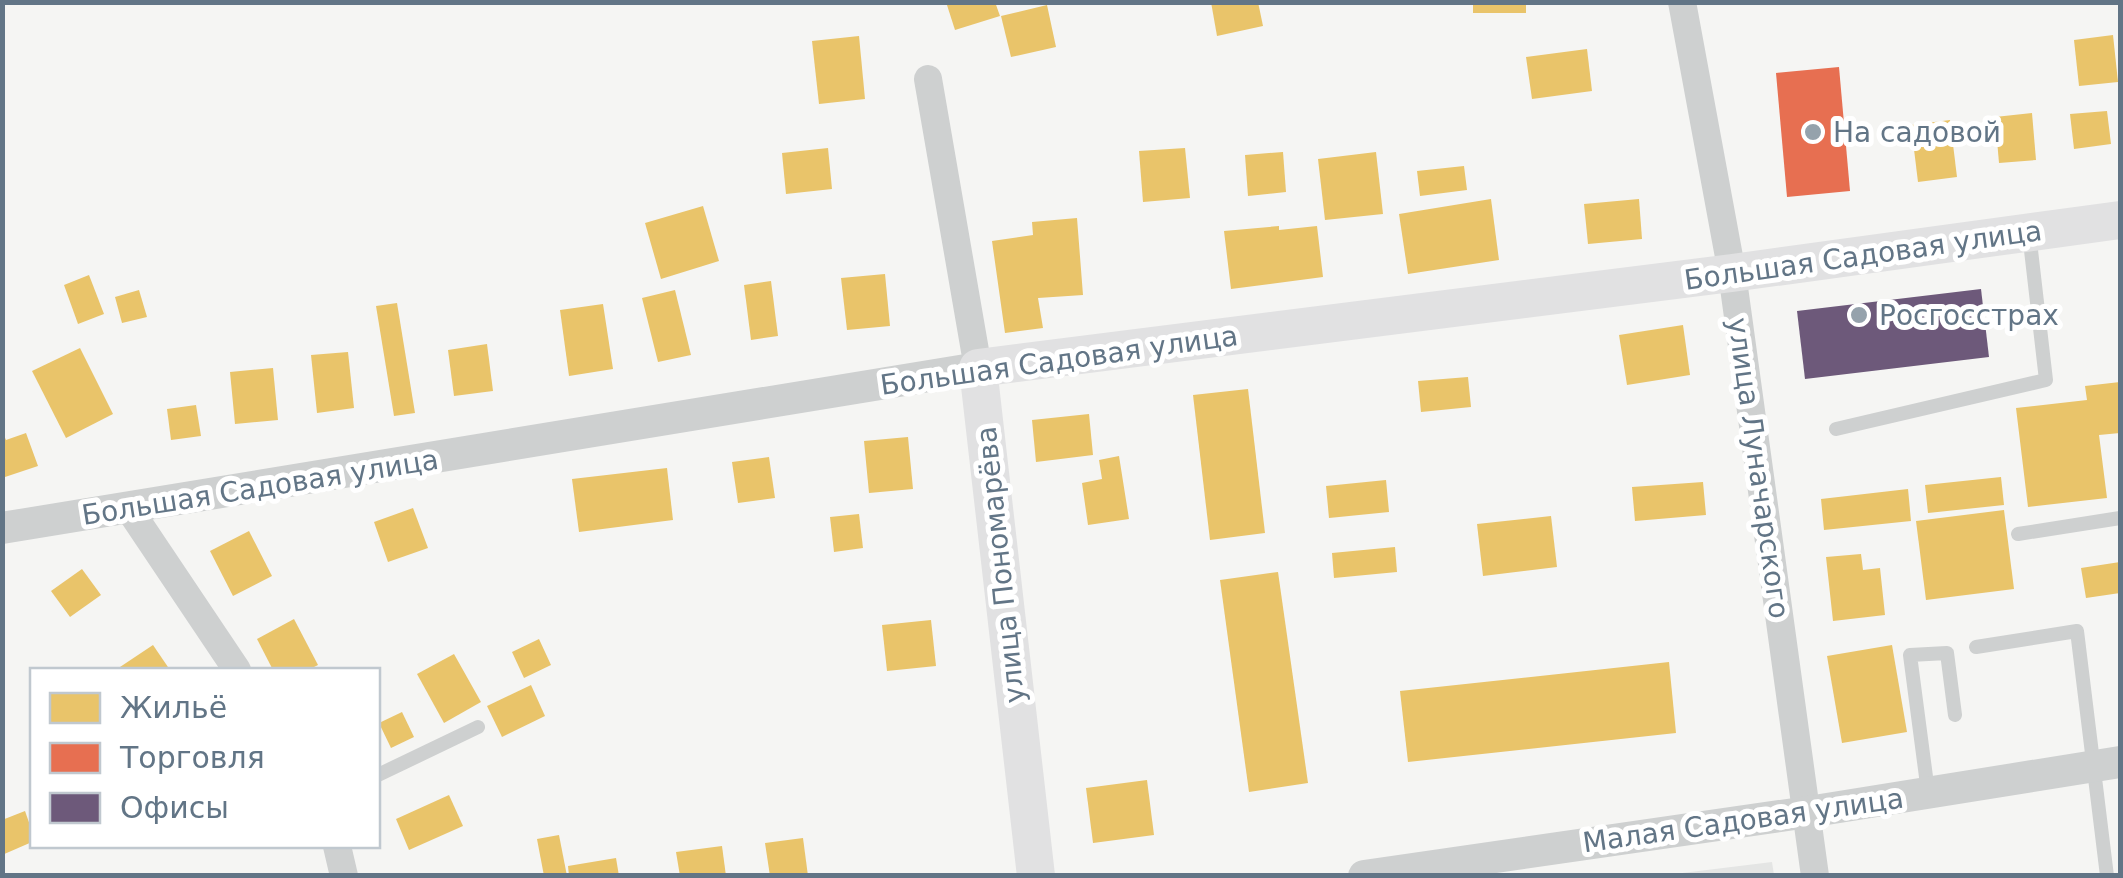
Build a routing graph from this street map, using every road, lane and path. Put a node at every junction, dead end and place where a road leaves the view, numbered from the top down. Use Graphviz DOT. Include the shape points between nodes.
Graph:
graph roads {
  1 [pos="1682,2"];
  2 [pos="928,78"];
  3 [pos="2120,220"];
  4 [pos="2028,232"];
  5 [pos="1732,273"];
  6 [pos="978,368"];
  7 [pos="1836,429"];
  8 [pos="128,509"];
  9 [pos="2120,518"];
  10 [pos="2,528"];
  11 [pos="2018,534"];
  12 [pos="1976,647"];
  13 [pos="236,668"];
  14 [pos="1955,714"];
  15 [pos="478,727"];
  16 [pos="2106,764"];
  17 [pos="380,775"];
  18 [pos="1928,793"];
  19 [pos="1808,812"];
  20 [pos="337,848"];
  21 [pos="1474,868"];
  22 [pos="344,876"];
  23 [pos="1036,876"];
  24 [pos="1364,876"];
  25 [pos="1815,876"];
  26 [pos="2107,876"];
  1 -- 5 [label="street, улица Луначарского"];
  2 -- 6 [label="street, улица Пономарёва"];
  3 -- 4 [label="main road, Большая Садовая улица"];
  4 -- 5 [label="main road, Большая Садовая улица"];
  4 -- 7 [label="lane" via="2046,380"];
  5 -- 6 [label="main road, Большая Садовая улица"];
  5 -- 19 [label="street, улица Луначарского"];
  6 -- 8 [label="street, Большая Садовая улица"];
  6 -- 23 [label="main road, улица Пономарёва"];
  8 -- 10 [label="street, Большая Садовая улица"];
  8 -- 13 [label="street"];
  9 -- 11 [label="lane"];
  12 -- 16 [label="lane" via="2077,631"];
  14 -- 18 [label="lane" via="1947,653 1910,655"];
  15 -- 17 [label="lane"];
  16 -- 18 [label="street, Малая Садовая улица"];
  16 -- 26 [label="lane"];
  18 -- 19 [label="street, Малая Садовая улица"];
  19 -- 21 [label="street, Малая Садовая улица"];
  19 -- 25 [label="street, улица Луначарского"];
  20 -- 22 [label="street"];
  21 -- 24 [label="street, Малая Садовая улица"];
}
